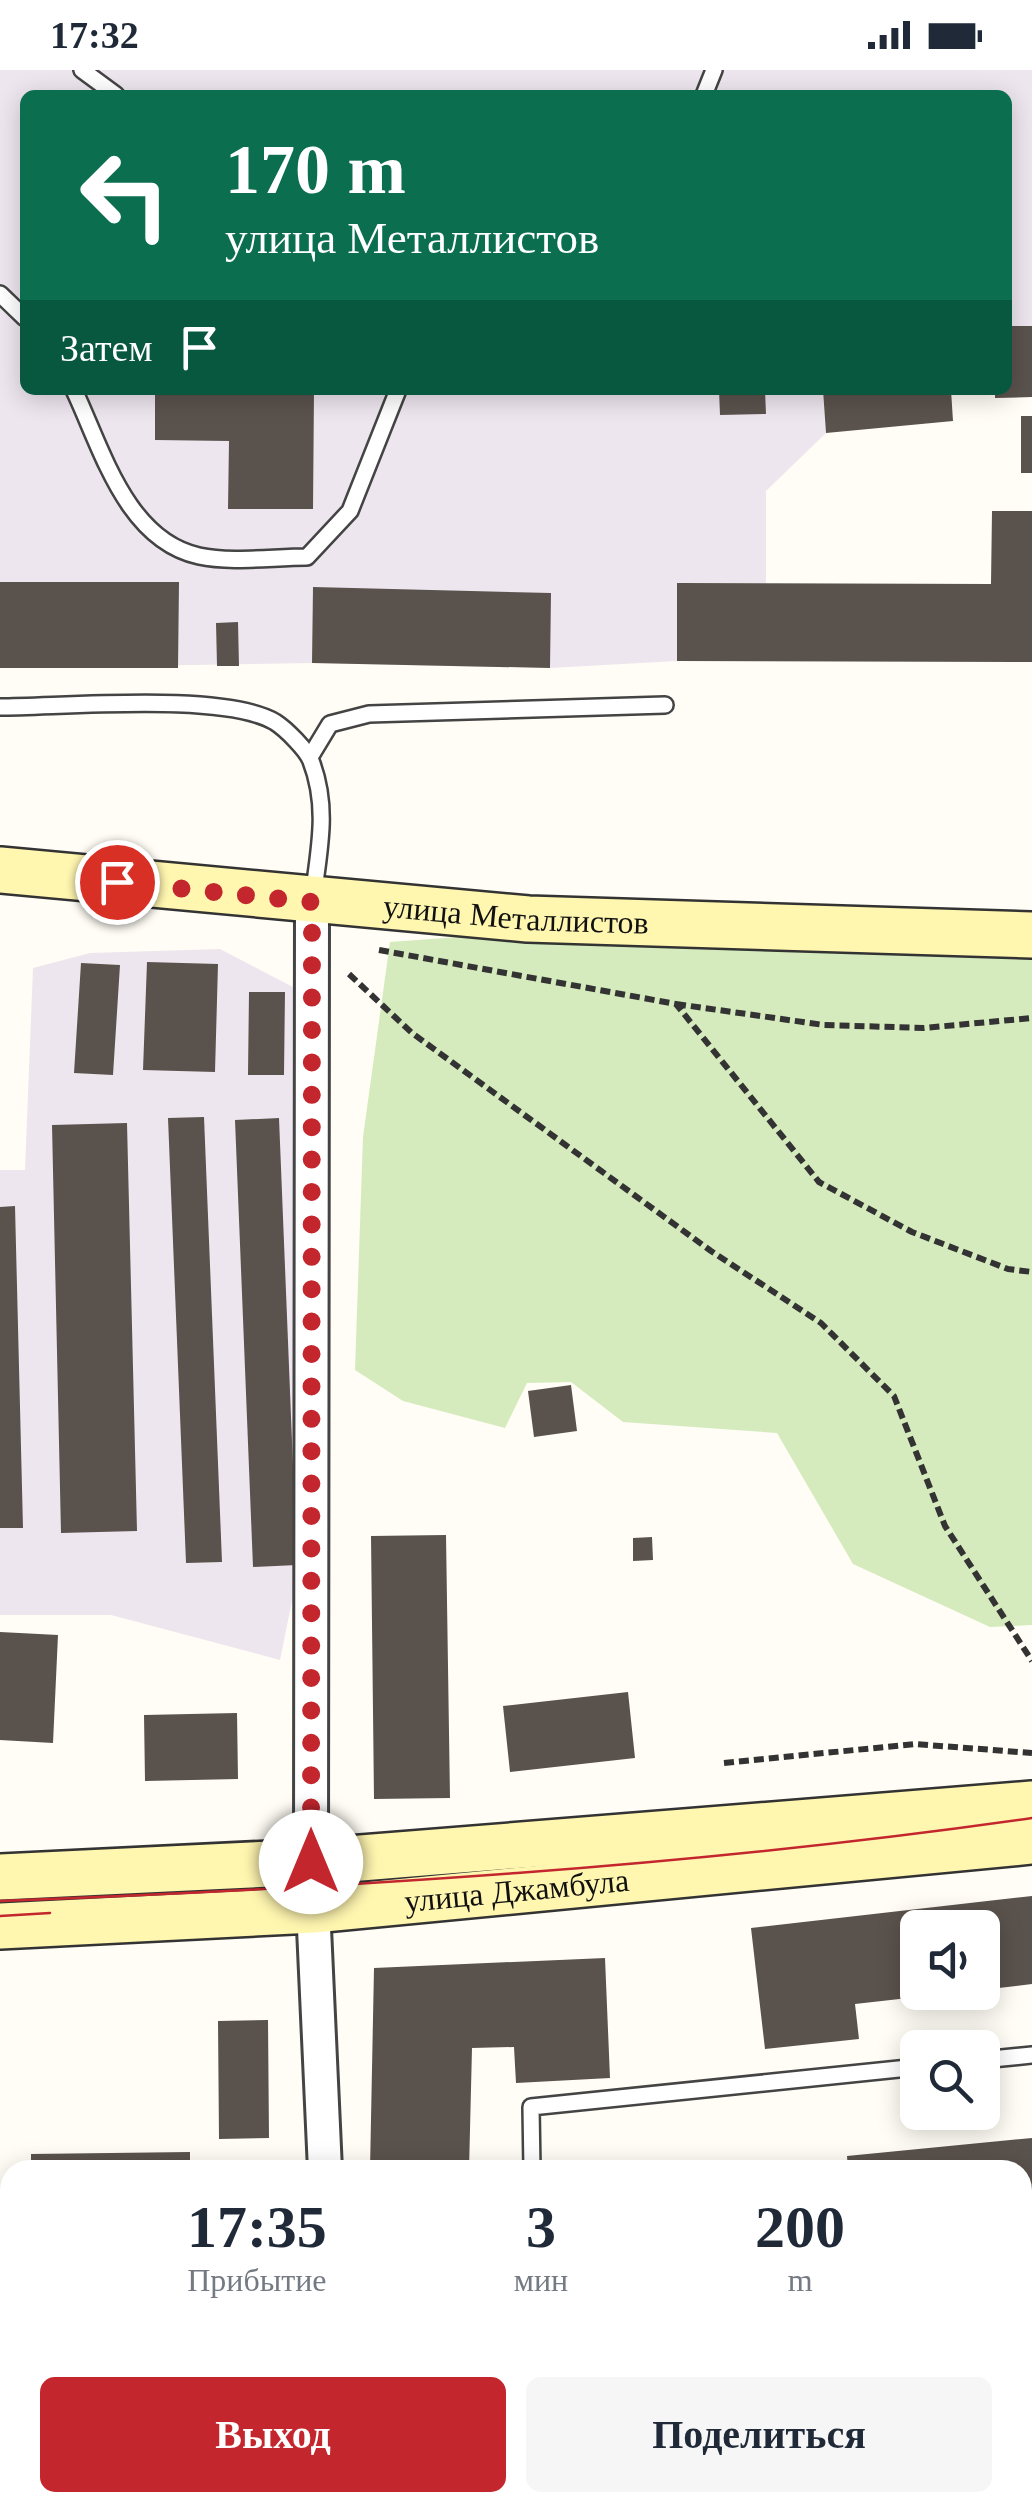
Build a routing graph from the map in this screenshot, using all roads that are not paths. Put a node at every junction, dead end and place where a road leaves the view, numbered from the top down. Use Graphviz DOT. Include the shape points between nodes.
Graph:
graph roads {
  1 [pos="82,70"];
  2 [pos="109,90"];
  3 [pos="0,294"];
  4 [pos="20,313"];
  5 [pos="76,395"];
  6 [pos="396,395"];
  7 [pos="665,706"];
  8 [pos="0,707"];
  9 [pos="310,756"];
  10 [pos="0,870"];
  11 [pos="312,916"];
  12 [pos="1032,935"];
  13 [pos="1032,1804"];
  14 [pos="1032,1841"];
  15 [pos="311,1862"];
  16 [pos="0,1877"];
  17 [pos="314,1910"];
  18 [pos="0,1926"];
  19 [pos="1032,2056"];
  20 [pos="1000,2059"];
  21 [pos="900,2069"];
  22 [pos="325,2160"];
  23 [pos="532,2160"];
  1 -- 2 [label="lane"];
  3 -- 4 [label="lane"];
  5 -- 6 [label="lane" via="121,491 150,533 198,556 307,557 350,511"];
  7 -- 9 [label="lane" via="369,714 330,724"];
  8 -- 9 [label="lane" via="216,706 274,722"];
  9 -- 11 [label="lane" via="324,818"];
  10 -- 11 [label="street, улица Металлистов"];
  11 -- 12 [label="street, улица Металлистов"];
  11 -- 15 [label="street"];
  13 -- 15 [label="street, улица Джамбула"];
  14 -- 17 [label="street, улица Джамбула"];
  15 -- 16 [label="street, улица Джамбула"];
  15 -- 17 [label="street"];
  17 -- 18 [label="street, улица Джамбула"];
  17 -- 22 [label="street"];
  19 -- 20 [label="lane"];
  21 -- 23 [label="lane" via="531,2107"];
}
